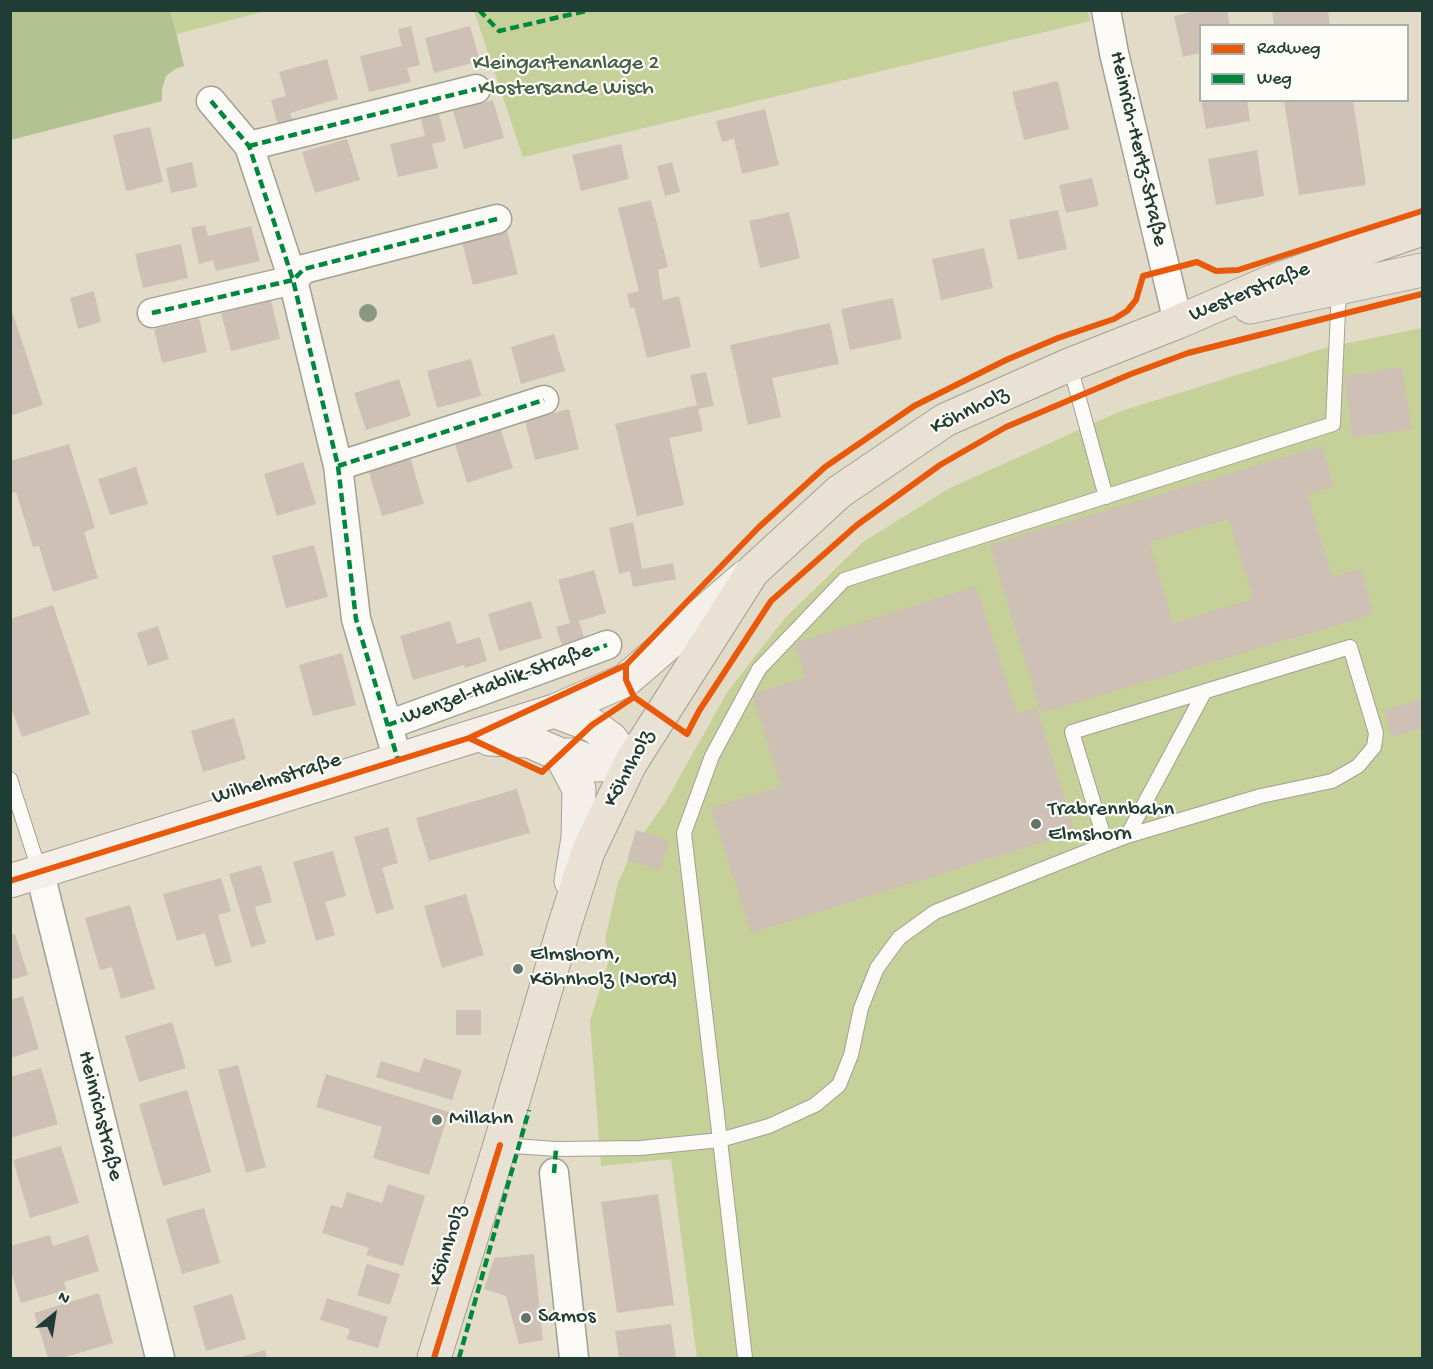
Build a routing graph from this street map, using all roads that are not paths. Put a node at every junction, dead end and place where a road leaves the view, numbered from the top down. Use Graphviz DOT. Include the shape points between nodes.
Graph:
graph roads {
  1 [pos="1106,10"];
  2 [pos="476,89"];
  3 [pos="211,101"];
  4 [pos="249,146"];
  5 [pos="497,219"];
  6 [pos="1422,229"];
  7 [pos="1422,270"];
  8 [pos="293,280"];
  9 [pos="1339,289"];
  10 [pos="152,313"];
  11 [pos="1178,322"];
  12 [pos="1069,365"];
  13 [pos="544,400"];
  14 [pos="338,466"];
  15 [pos="1106,496"];
  16 [pos="753,571"];
  17 [pos="608,645"];
  18 [pos="1205,691"];
  19 [pos="554,711"];
  20 [pos="388,725"];
  21 [pos="469,738"];
  22 [pos="561,755"];
  23 [pos="398,760"];
  24 [pos="630,764"];
  25 [pos="10,779"];
  26 [pos="1127,836"];
  27 [pos="1106,844"];
  28 [pos="25,877"];
  29 [pos="564,927"];
  30 [pos="720,1140"];
  31 [pos="500,1145"];
  32 [pos="554,1173"];
  33 [pos="160,1359"];
  34 [pos="434,1359"];
  35 [pos="574,1359"];
  36 [pos="745,1359"];
  1 -- 11 [label="street, Heinrich-Hertz-Straße"];
  2 -- 4 [label="street"];
  3 -- 4 [label="street, Wenzel-Hablik-Straße"];
  4 -- 8 [label="street, Wenzel-Hablik-Straße"];
  5 -- 8 [label="street" via="304,269"];
  6 -- 11 [label="main road, Westerstraße" via="1273,281"];
  7 -- 9 [label="main road, Westerstraße"];
  8 -- 10 [label="street"];
  8 -- 14 [label="street, Wenzel-Hablik-Straße"];
  9 -- 11 [label="main road, Westerstraße"];
  9 -- 15 [label="lane" via="1333,424"];
  11 -- 12 [label="main road, Köhnholz"];
  12 -- 15 [label="lane"];
  12 -- 16 [label="main road, Köhnholz" via="945,420 839,492"];
  13 -- 14 [label="street"];
  14 -- 20 [label="street, Wenzel-Hablik-Straße" via="356,619"];
  15 -- 30 [label="lane" via="843,580 759,669 712,756 684,832"];
  16 -- 19 [label="main road, Wilhelmstraße" via="626,680"];
  16 -- 24 [label="main road, Köhnholz"];
  17 -- 20 [label="street, Wenzel-Hablik-Straße"];
  18 -- 26 [label="lane"];
  18 -- 26 [label="lane" via="1350,646 1376,733 1374,747 1359,766 1332,781 1262,796"];
  18 -- 27 [label="lane" via="1072,732"];
  19 -- 21 [label="main road, Wilhelmstraße"];
  19 -- 24 [label="main road" via="592,725 612,739"];
  20 -- 23 [label="street, Wenzel-Hablik-Straße"];
  21 -- 22 [label="main road, Wilhelmstraße" via="529,741"];
  21 -- 23 [label="main road, Wilhelmstraße"];
  22 -- 24 [label="main road, Wilhelmstraße" via="573,755 597,765"];
  22 -- 29 [label="main road" via="579,789 578,838"];
  23 -- 28 [label="main road, Wilhelmstraße"];
  24 -- 29 [label="main road, Köhnholz" via="588,852"];
  25 -- 28 [label="lane"];
  26 -- 27 [label="lane"];
  27 -- 30 [label="lane" via="935,912 898,938 877,968 839,1085 816,1105 769,1126"];
  28 -- 33 [label="street, Heinrichstraße"];
  29 -- 31 [label="main road, Köhnholz"];
  30 -- 31 [label="lane" via="640,1148"];
  30 -- 36 [label="lane"];
  31 -- 34 [label="main road, Köhnholz"];
  32 -- 35 [label="street"];
}
